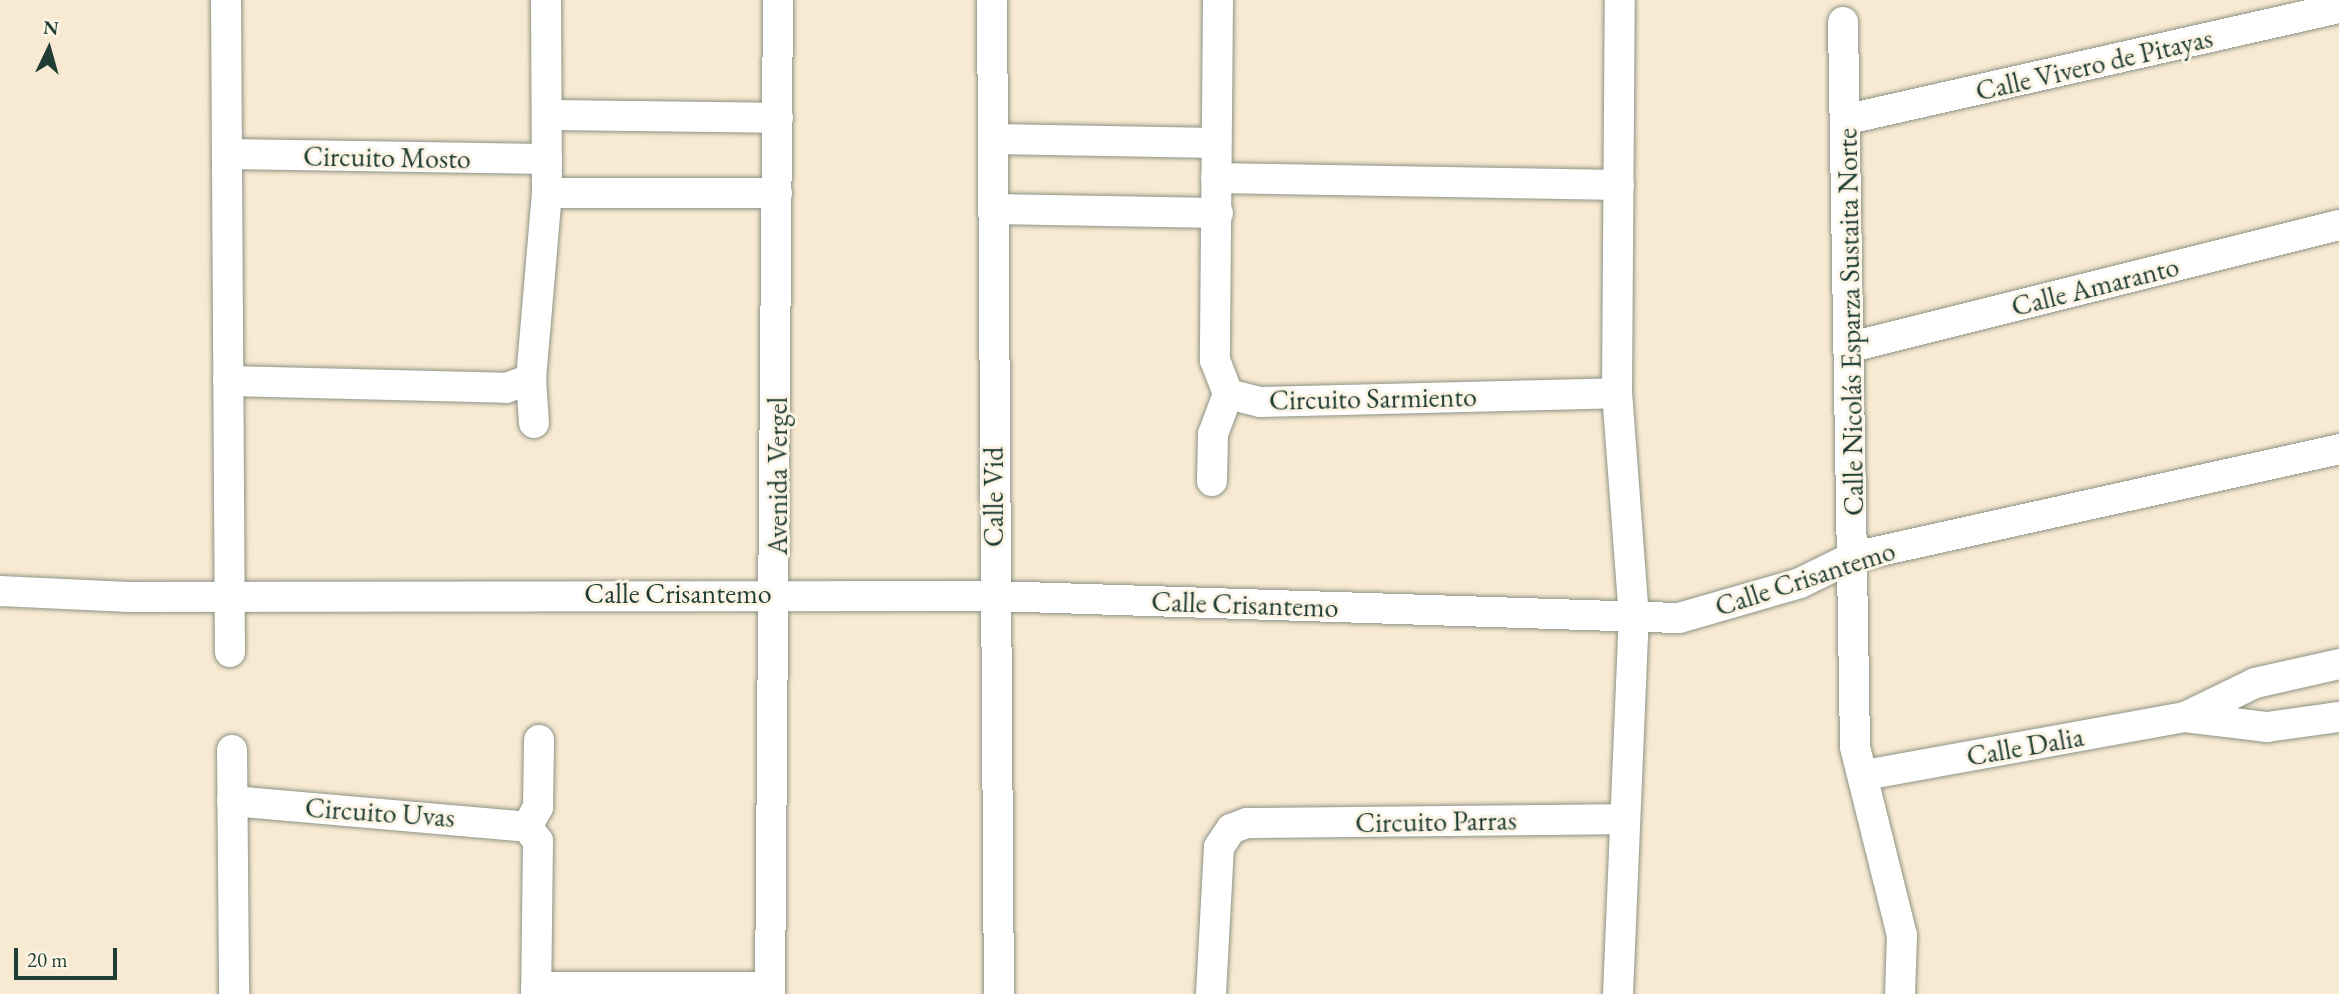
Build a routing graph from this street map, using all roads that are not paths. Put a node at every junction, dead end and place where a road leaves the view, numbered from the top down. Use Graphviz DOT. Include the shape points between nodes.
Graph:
graph roads {
  1 [pos="226,0"];
  2 [pos="546,0"];
  3 [pos="778,0"];
  4 [pos="992,0"];
  5 [pos="1219,0"];
  6 [pos="1620,0"];
  7 [pos="2339,8"];
  8 [pos="1843,23"];
  9 [pos="547,115"];
  10 [pos="778,118"];
  11 [pos="1848,119"];
  12 [pos="994,139"];
  13 [pos="1216,144"];
  14 [pos="227,154"];
  15 [pos="547,159"];
  16 [pos="1216,178"];
  17 [pos="1619,185"];
  18 [pos="547,193"];
  19 [pos="777,193"];
  20 [pos="993,209"];
  21 [pos="1218,214"];
  22 [pos="2339,225"];
  23 [pos="1851,347"];
  24 [pos="531,379"];
  25 [pos="228,380"];
  26 [pos="1617,393"];
  27 [pos="1227,394"];
  28 [pos="534,423"];
  29 [pos="2339,449"];
  30 [pos="1212,481"];
  31 [pos="1853,557"];
  32 [pos="0,591"];
  33 [pos="776,592"];
  34 [pos="229,596"];
  35 [pos="993,596"];
  36 [pos="1634,618"];
  37 [pos="230,652"];
  38 [pos="2339,664"];
  39 [pos="2185,717"];
  40 [pos="2339,717"];
  41 [pos="539,740"];
  42 [pos="232,750"];
  43 [pos="1865,775"];
  44 [pos="232,800"];
  45 [pos="1624,819"];
  46 [pos="527,827"];
  47 [pos="770,990"];
  48 [pos="536,991"];
  49 [pos="234,994"];
  50 [pos="999,994"];
  51 [pos="1211,994"];
  52 [pos="1618,994"];
  53 [pos="1900,994"];
  1 -- 14 [label="street"];
  2 -- 9 [label="street"];
  3 -- 10 [label="street, Avenida Vergel"];
  4 -- 12 [label="street, Calle Vid"];
  5 -- 13 [label="street, Circuito Sarmiento"];
  6 -- 17 [label="street"];
  7 -- 11 [label="street, Calle Vivero de Pitayas"];
  8 -- 11 [label="street, Calle Nicolás Esparza Sustaita Norte"];
  9 -- 10 [label="street"];
  9 -- 15 [label="street"];
  10 -- 19 [label="street, Avenida Vergel"];
  11 -- 23 [label="street, Calle Nicolás Esparza Sustaita Norte"];
  12 -- 13 [label="street"];
  12 -- 20 [label="street, Calle Vid"];
  13 -- 16 [label="street, Circuito Sarmiento"];
  14 -- 15 [label="street, Circuito Mosto"];
  14 -- 25 [label="street"];
  15 -- 18 [label="street"];
  16 -- 17 [label="street"];
  16 -- 21 [label="street, Circuito Sarmiento"];
  17 -- 26 [label="street"];
  18 -- 19 [label="street"];
  18 -- 24 [label="street"];
  19 -- 33 [label="street, Avenida Vergel"];
  20 -- 21 [label="street"];
  20 -- 35 [label="street, Calle Vid"];
  21 -- 27 [label="street, Circuito Sarmiento" via="1215,360"];
  22 -- 23 [label="street, Calle Amaranto"];
  23 -- 31 [label="street, Calle Nicolás Esparza Sustaita Norte"];
  24 -- 25 [label="street" via="506,388"];
  24 -- 28 [label="street"];
  25 -- 34 [label="street"];
  26 -- 27 [label="street, Circuito Sarmiento" via="1260,402"];
  26 -- 36 [label="street"];
  27 -- 30 [label="street" via="1213,434"];
  29 -- 31 [label="street, Calle Crisantemo"];
  31 -- 36 [label="street, Calle Crisantemo" via="1800,583 1679,618"];
  31 -- 43 [label="street, Calle Nicolás Esparza Sustaita Norte" via="1854,747"];
  32 -- 34 [label="street, Calle Crisantemo"];
  33 -- 34 [label="street, Calle Crisantemo"];
  33 -- 35 [label="street, Calle Crisantemo"];
  33 -- 47 [label="street, Avenida Vergel"];
  34 -- 37 [label="street"];
  35 -- 36 [label="street, Calle Crisantemo"];
  35 -- 50 [label="street, Calle Vid"];
  36 -- 45 [label="street"];
  38 -- 39 [label="street, Calle Dalia" via="2255,683"];
  39 -- 40 [label="street, Calle Dalia" via="2267,727"];
  39 -- 43 [label="street, Calle Dalia"];
  41 -- 46 [label="street" via="538,807"];
  42 -- 44 [label="street"];
  43 -- 53 [label="street, Calle Nicolás Esparza Sustaita Norte" via="1902,935"];
  44 -- 46 [label="street, Circuito Uvas"];
  44 -- 49 [label="street"];
  45 -- 51 [label="street, Circuito Parras" via="1239,826 1219,847"];
  45 -- 52 [label="street"];
  46 -- 48 [label="street" via="538,841"];
  47 -- 48 [label="street"];
}
